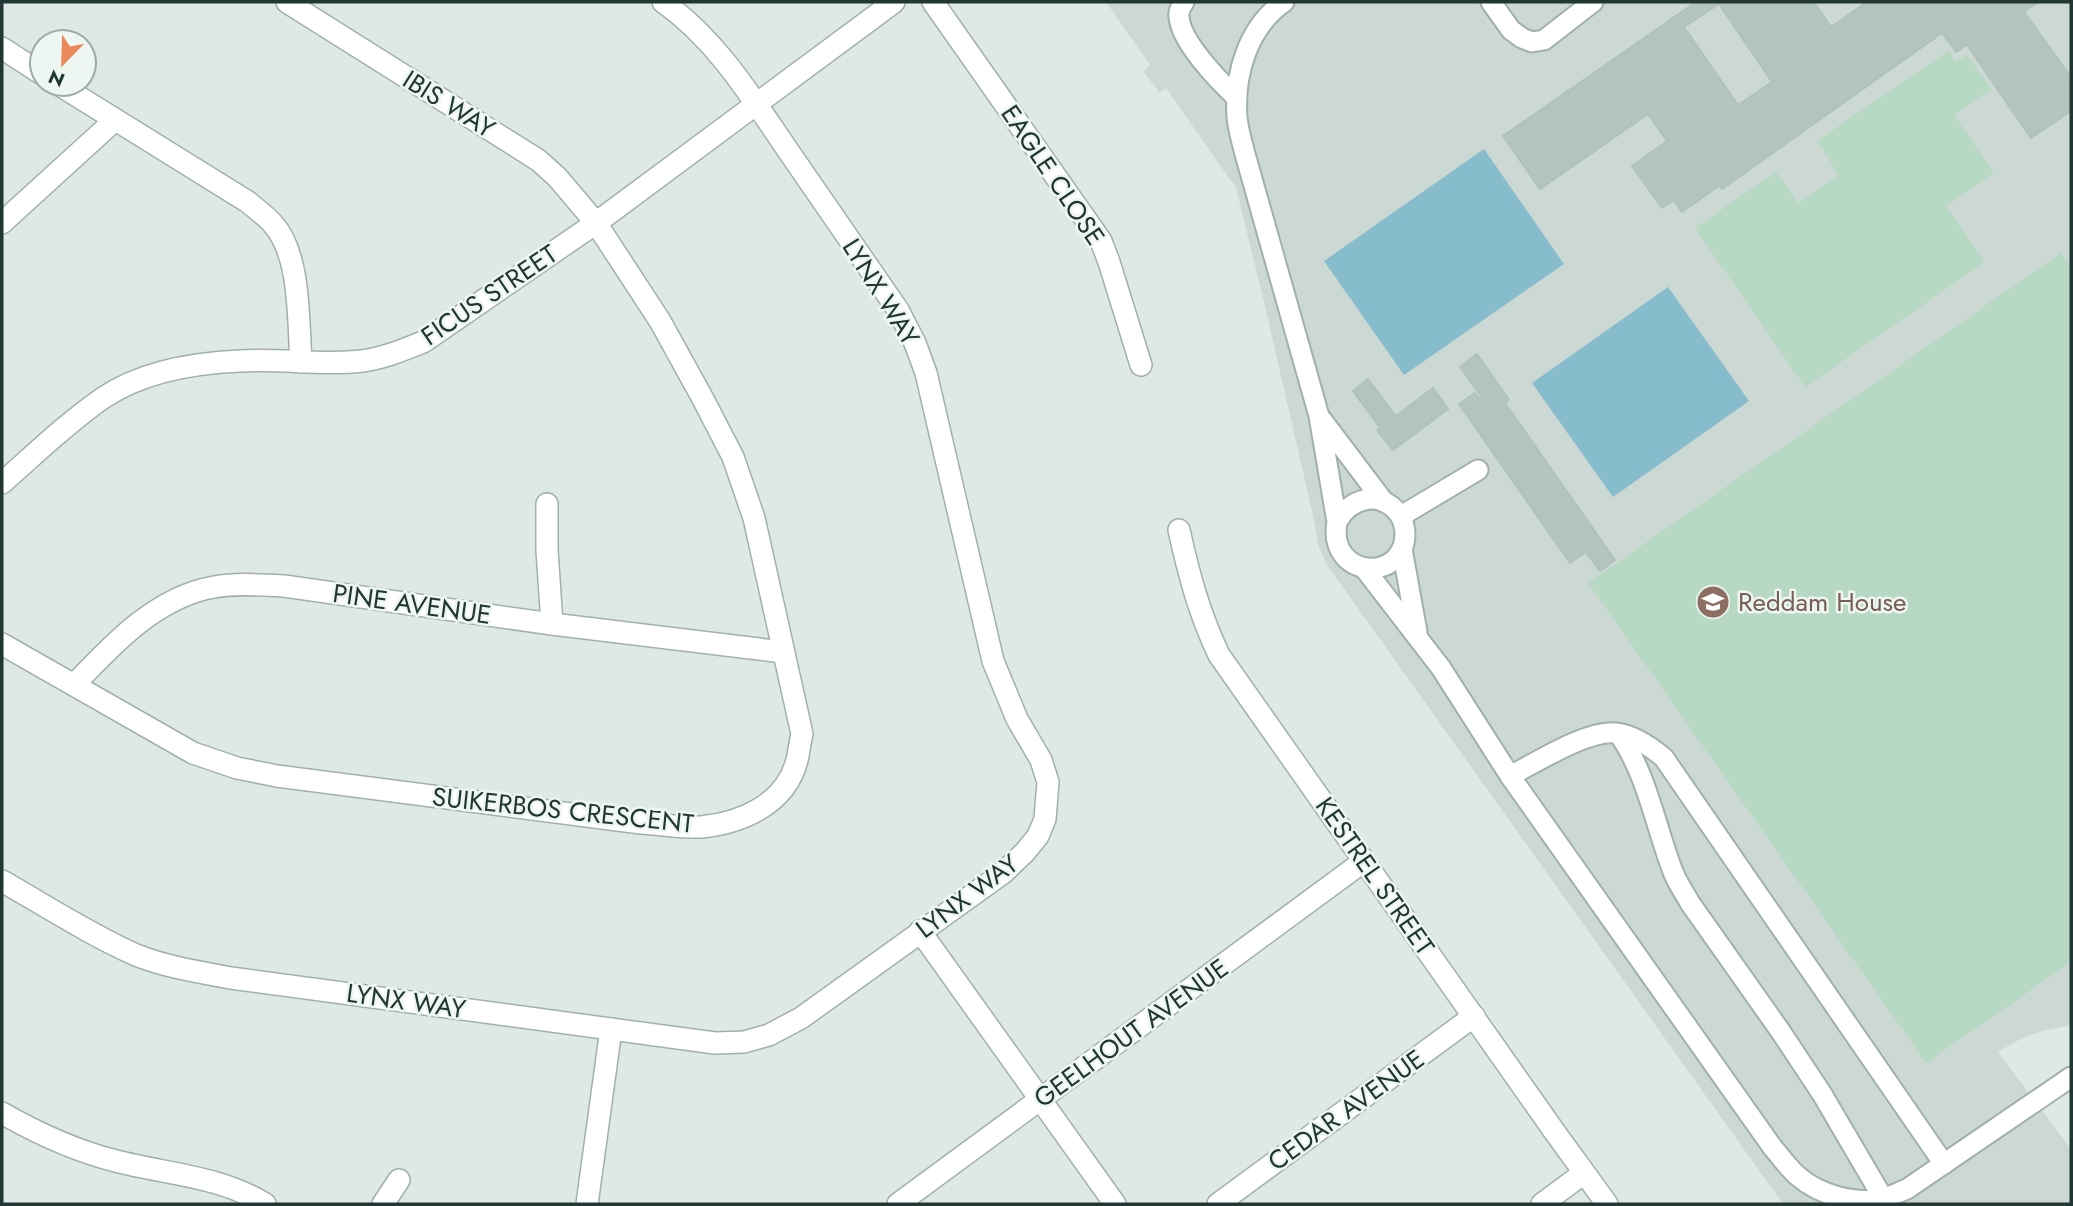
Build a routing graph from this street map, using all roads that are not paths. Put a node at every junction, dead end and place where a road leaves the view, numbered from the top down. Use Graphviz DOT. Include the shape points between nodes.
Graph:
graph roads {
  1 [pos="287,2"];
  2 [pos="663,2"];
  3 [pos="894,2"];
  4 [pos="933,2"];
  5 [pos="1184,2"];
  6 [pos="1284,2"];
  7 [pos="1491,2"];
  8 [pos="1593,2"];
  9 [pos="2,48"];
  10 [pos="28,65"];
  11 [pos="1236,97"];
  12 [pos="80,98"];
  13 [pos="756,104"];
  14 [pos="115,120"];
  15 [pos="2,223"];
  16 [pos="596,223"];
  17 [pos="301,362"];
  18 [pos="1142,365"];
  19 [pos="1320,416"];
  20 [pos="1478,470"];
  21 [pos="2,483"];
  22 [pos="1384,502"];
  23 [pos="547,504"];
  24 [pos="1401,516"];
  25 [pos="1337,522"];
  26 [pos="1179,530"];
  27 [pos="1402,549"];
  28 [pos="1364,568"];
  29 [pos="552,624"];
  30 [pos="1418,637"];
  31 [pos="2,644"];
  32 [pos="783,652"];
  33 [pos="74,685"];
  34 [pos="1619,734"];
  35 [pos="1510,775"];
  36 [pos="1364,861"];
  37 [pos="2,881"];
  38 [pos="920,931"];
  39 [pos="1474,1016"];
  40 [pos="611,1029"];
  41 [pos="2071,1077"];
  42 [pos="1041,1100"];
  43 [pos="2,1113"];
  44 [pos="1944,1164"];
  45 [pos="1584,1173"];
  46 [pos="399,1180"];
  47 [pos="1883,1198"];
  48 [pos="265,1204"];
  49 [pos="383,1204"];
  50 [pos="587,1204"];
  51 [pos="898,1204"];
  52 [pos="1115,1204"];
  53 [pos="1218,1204"];
  54 [pos="1542,1204"];
  55 [pos="1607,1204"];
  1 -- 16 [label="street, IBIS WAY" via="538,160"];
  2 -- 13 [label="street, LYNX WAY" via="712,45"];
  3 -- 13 [label="street, FICUS STREET"];
  4 -- 18 [label="street, EAGLE CLOSE" via="1101,241"];
  5 -- 11 [label="lane" via="1179,13 1186,35 1207,68"];
  6 -- 11 [label="lane" via="1257,29 1244,54"];
  7 -- 8 [label="lane" via="1511,30 1532,42 1544,40"];
  9 -- 10 [label="street"];
  11 -- 19 [label="lane" via="1245,154"];
  12 -- 14 [label="street"];
  13 -- 16 [label="street, FICUS STREET"];
  13 -- 38 [label="street, LYNX WAY" via="898,310 915,343 926,373 993,661 1048,782 1045,819 1025,852 1003,873"];
  14 -- 15 [label="street"];
  14 -- 17 [label="street" via="248,202 273,224 291,262"];
  16 -- 17 [label="street, FICUS STREET" via="423,342 361,361"];
  16 -- 32 [label="street, SUIKERBOS CRESCENT" via="660,321 733,457 754,518"];
  17 -- 21 [label="street, FICUS STREET" via="241,360 147,376 105,397"];
  19 -- 22 [label="lane"];
  19 -- 25 [label="lane"];
  20 -- 24 [label="lane"];
  22 -- 24 [label="lane"];
  22 -- 25 [label="lane" via="1361,500 1342,512"];
  23 -- 29 [label="street"];
  24 -- 27 [label="lane" via="1405,527"];
  25 -- 28 [label="lane" via="1337,546 1352,564"];
  26 -- 36 [label="street, KESTREL STREET" via="1189,577 1219,655"];
  27 -- 28 [label="lane" via="1386,565"];
  27 -- 30 [label="lane"];
  28 -- 30 [label="lane"];
  29 -- 32 [label="street, PINE AVENUE"];
  29 -- 33 [label="street, PINE AVENUE" via="284,586 212,587 160,607"];
  30 -- 35 [label="lane"];
  31 -- 33 [label="street, SUIKERBOS CRESCENT"];
  32 -- 33 [label="street, SUIKERBOS CRESCENT" via="802,734 797,763 782,790 757,813 699,827 237,768 193,753"];
  34 -- 35 [label="lane" via="1592,736"];
  34 -- 44 [label="lane" via="1664,758"];
  34 -- 47 [label="lane" via="1639,767 1672,870 1690,903 1822,1094"];
  35 -- 47 [label="lane" via="1798,1177 1845,1199"];
  36 -- 39 [label="street, KESTREL STREET"];
  36 -- 42 [label="street, GEELHOUT AVENUE"];
  37 -- 40 [label="street, LYNX WAY" via="137,955 180,969"];
  38 -- 40 [label="street, LYNX WAY" via="801,1018 769,1035 715,1043"];
  38 -- 42 [label="street"];
  39 -- 45 [label="street, KESTREL STREET"];
  39 -- 53 [label="street, CEDAR AVENUE"];
  40 -- 50 [label="street"];
  41 -- 44 [label="lane"];
  42 -- 51 [label="street, GEELHOUT AVENUE"];
  42 -- 52 [label="street"];
  43 -- 48 [label="street" via="68,1146 216,1182"];
  44 -- 47 [label="lane" via="1907,1189"];
  45 -- 54 [label="street"];
  45 -- 55 [label="street, KESTREL STREET"];
  46 -- 49 [label="street"];
}
